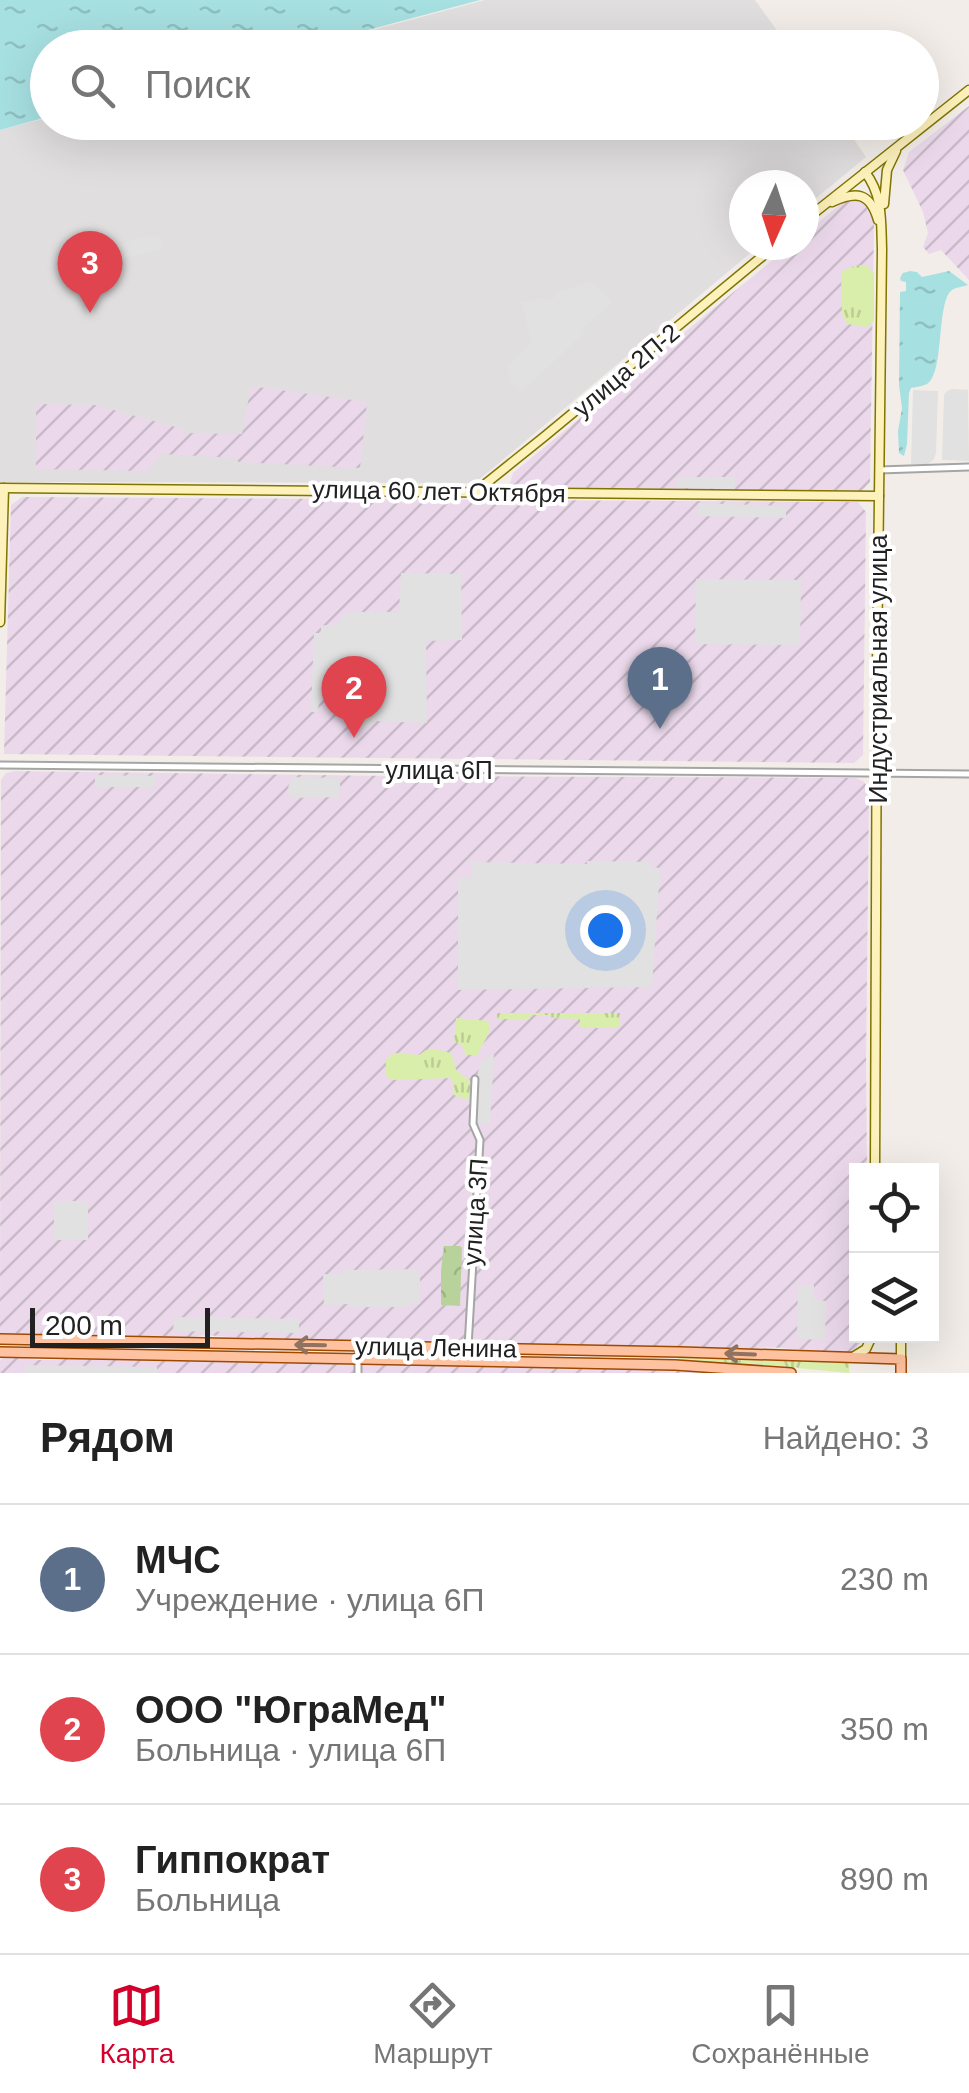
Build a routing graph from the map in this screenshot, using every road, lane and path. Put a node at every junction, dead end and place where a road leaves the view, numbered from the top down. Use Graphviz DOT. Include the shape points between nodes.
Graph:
graph roads {
  1 [pos="969,90"];
  2 [pos="939,113"];
  3 [pos="902,141"];
  4 [pos="864,172"];
  5 [pos="822,206"];
  6 [pos="819,208"];
  7 [pos="882,249"];
  8 [pos="758,260"];
  9 [pos="969,468"];
  10 [pos="879,470"];
  11 [pos="2,488"];
  12 [pos="474,492"];
  13 [pos="878,496"];
  14 [pos="0,622"];
  15 [pos="0,765"];
  16 [pos="878,774"];
  17 [pos="969,774"];
  18 [pos="475,1080"];
  19 [pos="875,1163"];
  20 [pos="0,1339"];
  21 [pos="128,1341"];
  22 [pos="869,1343"];
  23 [pos="872,1343"];
  24 [pos="901,1343"];
  25 [pos="358,1346"];
  26 [pos="468,1347"];
  27 [pos="579,1350"];
  28 [pos="0,1352"];
  29 [pos="127,1354"];
  30 [pos="358,1358"];
  31 [pos="851,1358"];
  32 [pos="872,1358"];
  33 [pos="901,1359"];
  34 [pos="579,1363"];
  35 [pos="867,1371"];
  36 [pos="358,1373"];
  37 [pos="791,1373"];
  38 [pos="901,1373"];
  1 -- 2 [label="main road"];
  3 -- 4 [label="main road"];
  3 -- 7 [label="main road" via="886,170"];
  4 -- 5 [label="main road"];
  4 -- 7 [label="main road, Индустриальная улица" via="879,198"];
  5 -- 6 [label="main road"];
  5 -- 7 [label="main road" via="852,195 870,202"];
  7 -- 10 [label="main road, Индустриальная улица"];
  8 -- 12 [label="main road, улица 2П-2"];
  9 -- 10 [label="street"];
  10 -- 13 [label="main road, Индустриальная улица"];
  11 -- 12 [label="main road, улица 60 лет Октября"];
  11 -- 14 [label="main road"];
  12 -- 13 [label="main road, улица 60 лет Октября"];
  13 -- 16 [label="main road, Индустриальная улица"];
  15 -- 16 [label="street, улица 6П"];
  16 -- 17 [label="street, улица 6П"];
  16 -- 19 [label="main road, Индустриальная улица"];
  18 -- 26 [label="street, улица 3П" via="473,1124 480,1140"];
  20 -- 21 [label="main road, улица Ленина"];
  25 -- 21 [label="main road, улица Ленина, one-way"];
  21 -- 29 [label="main road"];
  22 -- 31 [label="main road"];
  23 -- 32 [label="main road"];
  24 -- 33 [label="main road"];
  25 -- 26 [label="main road, улица Ленина"];
  25 -- 30 [label="street"];
  26 -- 27 [label="main road, улица Ленина"];
  31 -- 27 [label="main road, улица Ленина, one-way"];
  27 -- 34 [label="main road"];
  28 -- 29 [label="main road, улица Ленина"];
  29 -- 30 [label="main road, улица Ленина"];
  30 -- 34 [label="main road, улица Ленина"];
  30 -- 36 [label="street"];
  31 -- 32 [label="main road, улица Ленина"];
  31 -- 35 [label="main road"];
  32 -- 33 [label="main road, улица Ленина"];
  32 -- 35 [label="main road"];
  33 -- 38 [label="main road"];
  34 -- 37 [label="main road, улица Ленина"];
}
